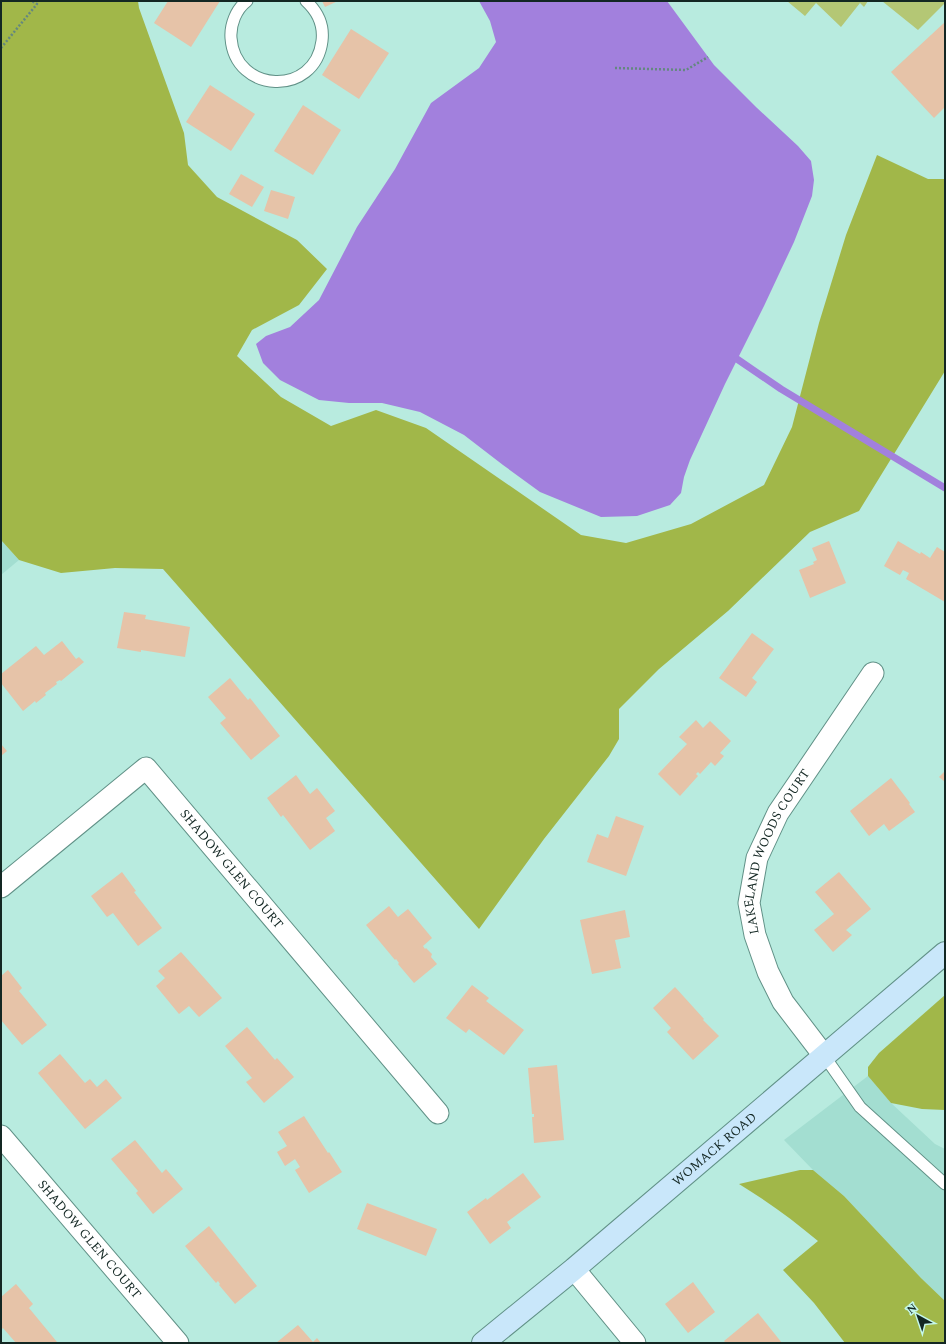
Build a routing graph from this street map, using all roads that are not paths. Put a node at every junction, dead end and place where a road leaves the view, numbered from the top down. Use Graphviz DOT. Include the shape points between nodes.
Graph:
graph roads {
  1 [pos="247,1"];
  2 [pos="306,1"];
  3 [pos="873,673"];
  4 [pos="1,887"];
  5 [pos="945,953"];
  6 [pos="825,1057"];
  7 [pos="438,1113"];
  8 [pos="1,1136"];
  9 [pos="943,1180"];
  10 [pos="574,1269"];
  11 [pos="178,1343"];
  12 [pos="483,1343"];
  13 [pos="635,1343"];
  1 -- 2 [label="lane" via="235,16 230,31 232,47 238,61 248,73 262,80 277,82 291,80 304,73 315,62 321,49 323,34 320,20 313,7"];
  3 -- 6 [label="street, LAKELAND WOODS COURT" via="778,813 756,858 749,903 755,935 768,972 784,1002"];
  4 -- 7 [label="street, SHADOW GLEN COURT" via="146,768"];
  5 -- 6 [label="street, WOMACK ROAD"];
  6 -- 9 [label="lane" via="860,1108"];
  6 -- 10 [label="street, WOMACK ROAD"];
  8 -- 11 [label="street, SHADOW GLEN COURT"];
  10 -- 12 [label="street, WOMACK ROAD"];
  10 -- 13 [label="street"];
}
